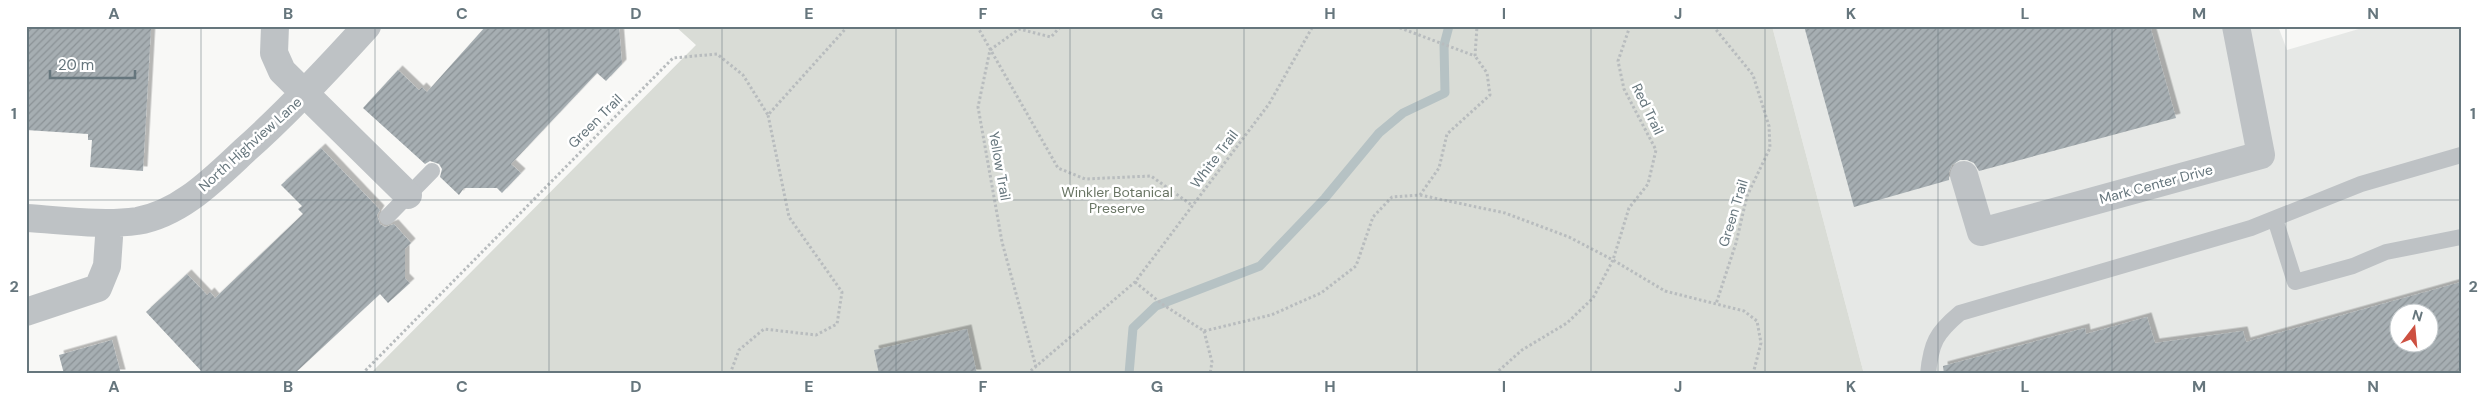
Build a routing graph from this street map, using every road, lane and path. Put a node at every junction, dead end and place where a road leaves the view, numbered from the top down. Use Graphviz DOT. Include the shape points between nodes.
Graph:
graph roads {
  1 [pos="275,26"];
  2 [pos="367,26"];
  3 [pos="848,26"];
  4 [pos="977,26"];
  5 [pos="1062,26"];
  6 [pos="1313,26"];
  7 [pos="1395,26"];
  8 [pos="1476,26"];
  9 [pos="1630,26"];
  10 [pos="1713,26"];
  11 [pos="2236,26"];
  12 [pos="990,50"];
  13 [pos="1475,56"];
  14 [pos="305,94"];
  15 [pos="768,115"];
  16 [pos="2461,155"];
  17 [pos="432,171"];
  18 [pos="1964,175"];
  19 [pos="408,195"];
  20 [pos="1420,195"];
  21 [pos="1193,206"];
  22 [pos="386,217"];
  23 [pos="26,218"];
  24 [pos="2274,219"];
  25 [pos="110,223"];
  26 [pos="2461,237"];
  27 [pos="1613,260"];
  28 [pos="1134,282"];
  29 [pos="1716,304"];
  30 [pos="26,312"];
  31 [pos="1204,331"];
  32 [pos="1036,367"];
  33 [pos="362,374"];
  34 [pos="730,374"];
  35 [pos="1027,374"];
  36 [pos="1210,374"];
  37 [pos="1495,374"];
  38 [pos="1753,374"];
  39 [pos="1928,374"];
  1 -- 14 [label="street" via="274,53 282,71"];
  2 -- 14 [label="street, North Highview Lane"];
  3 -- 15 [label="path"];
  4 -- 12 [label="path"];
  5 -- 12 [label="path" via="1051,37 1019,29"];
  6 -- 21 [label="path, White Trail" via="1269,104"];
  7 -- 13 [label="path"];
  8 -- 13 [label="path"];
  9 -- 27 [label="path, Red Trail" via="1618,61 1624,89 1656,150 1648,184 1629,208"];
  10 -- 29 [label="path, Green Trail" via="1753,75 1769,126 1770,148 1747,196"];
  11 -- 18 [label="street, Mark Center Drive" via="2262,156 1981,232"];
  12 -- 21 [label="path" via="1058,168 1085,180 1151,176"];
  12 -- 32 [label="path, Yellow Trail" via="978,107 1002,242"];
  13 -- 20 [label="path" via="1487,73 1490,95 1447,134 1439,168"];
  14 -- 19 [label="street"];
  14 -- 25 [label="street, North Highview Lane" via="210,183 184,202 138,221"];
  15 -- 33 [label="path, Green Trail" via="743,75 717,54 673,58"];
  15 -- 34 [label="path" via="789,218 842,292 837,324 816,335 764,329 739,350"];
  16 -- 24 [label="lane" via="2361,184"];
  17 -- 19 [label="lane"];
  19 -- 22 [label="lane"];
  20 -- 27 [label="path" via="1505,213 1569,237"];
  20 -- 31 [label="path" via="1392,196 1373,217 1356,266 1321,293 1271,315"];
  21 -- 28 [label="path, White Trail"];
  23 -- 25 [label="street, North Highview Lane"];
  24 -- 26 [label="lane" via="2295,282 2404,248"];
  24 -- 39 [label="lane" via="1960,313 1942,328 1930,351"];
  25 -- 30 [label="street" via="107,266 98,288"];
  27 -- 29 [label="path" via="1665,291"];
  27 -- 37 [label="path, Red Trail" via="1593,298 1566,323 1522,350"];
  28 -- 31 [label="path"];
  28 -- 32 [label="path, White Trail"];
  29 -- 38 [label="path" via="1744,311 1757,321 1761,343"];
  31 -- 36 [label="path" via="1212,362"];
  32 -- 35 [label="path, White Trail"];
}
